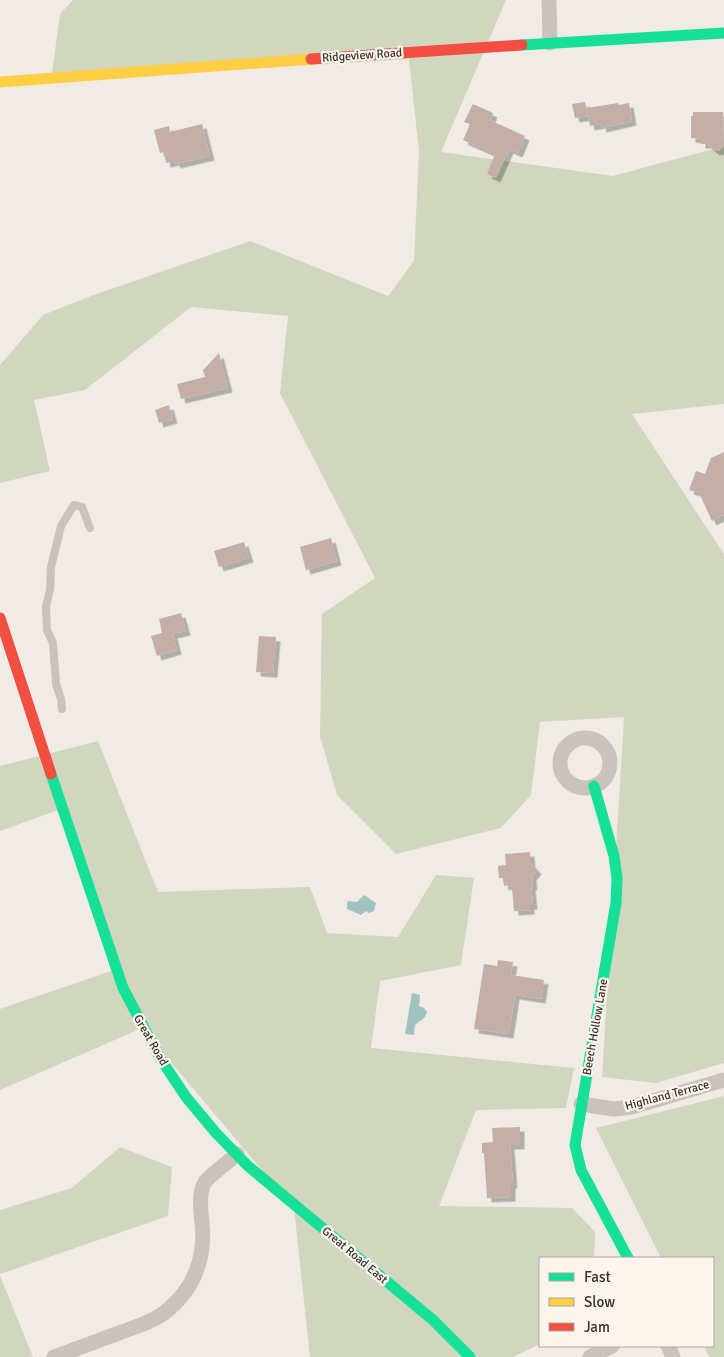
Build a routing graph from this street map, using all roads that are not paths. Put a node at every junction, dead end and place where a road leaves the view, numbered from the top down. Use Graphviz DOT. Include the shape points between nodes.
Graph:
graph roads {
  1 [pos="549,0"];
  2 [pos="724,33"];
  3 [pos="550,43"];
  4 [pos="0,82"];
  5 [pos="90,528"];
  6 [pos="0,618"];
  7 [pos="62,709"];
  8 [pos="594,786"];
  9 [pos="724,1080"];
  10 [pos="581,1104"];
  11 [pos="237,1154"];
  12 [pos="627,1257"];
  13 [pos="610,1347"];
  14 [pos="54,1357"];
  15 [pos="470,1357"];
  16 [pos="590,1357"];
  1 -- 3 [label="street"];
  2 -- 3 [label="street, Ridgeview Road"];
  3 -- 4 [label="street, Ridgeview Road"];
  5 -- 7 [label="lane" via="82,507 74,505 61,526 51,568 46,606 47,630"];
  6 -- 11 [label="street, Great Road" via="123,988 160,1058 181,1089"];
  8 -- 10 [label="street, Beech Hollow Lane" via="614,856 616,903"];
  9 -- 10 [label="street, Highland Terrace" via="632,1107 614,1109"];
  10 -- 12 [label="street, Beech Hollow Lane" via="576,1158"];
  11 -- 14 [label="street" via="206,1182 200,1199 204,1237 202,1253 190,1285 178,1301 147,1322"];
  11 -- 15 [label="street, Great Road East" via="433,1320"];
  13 -- 16 [label="street"];
}
